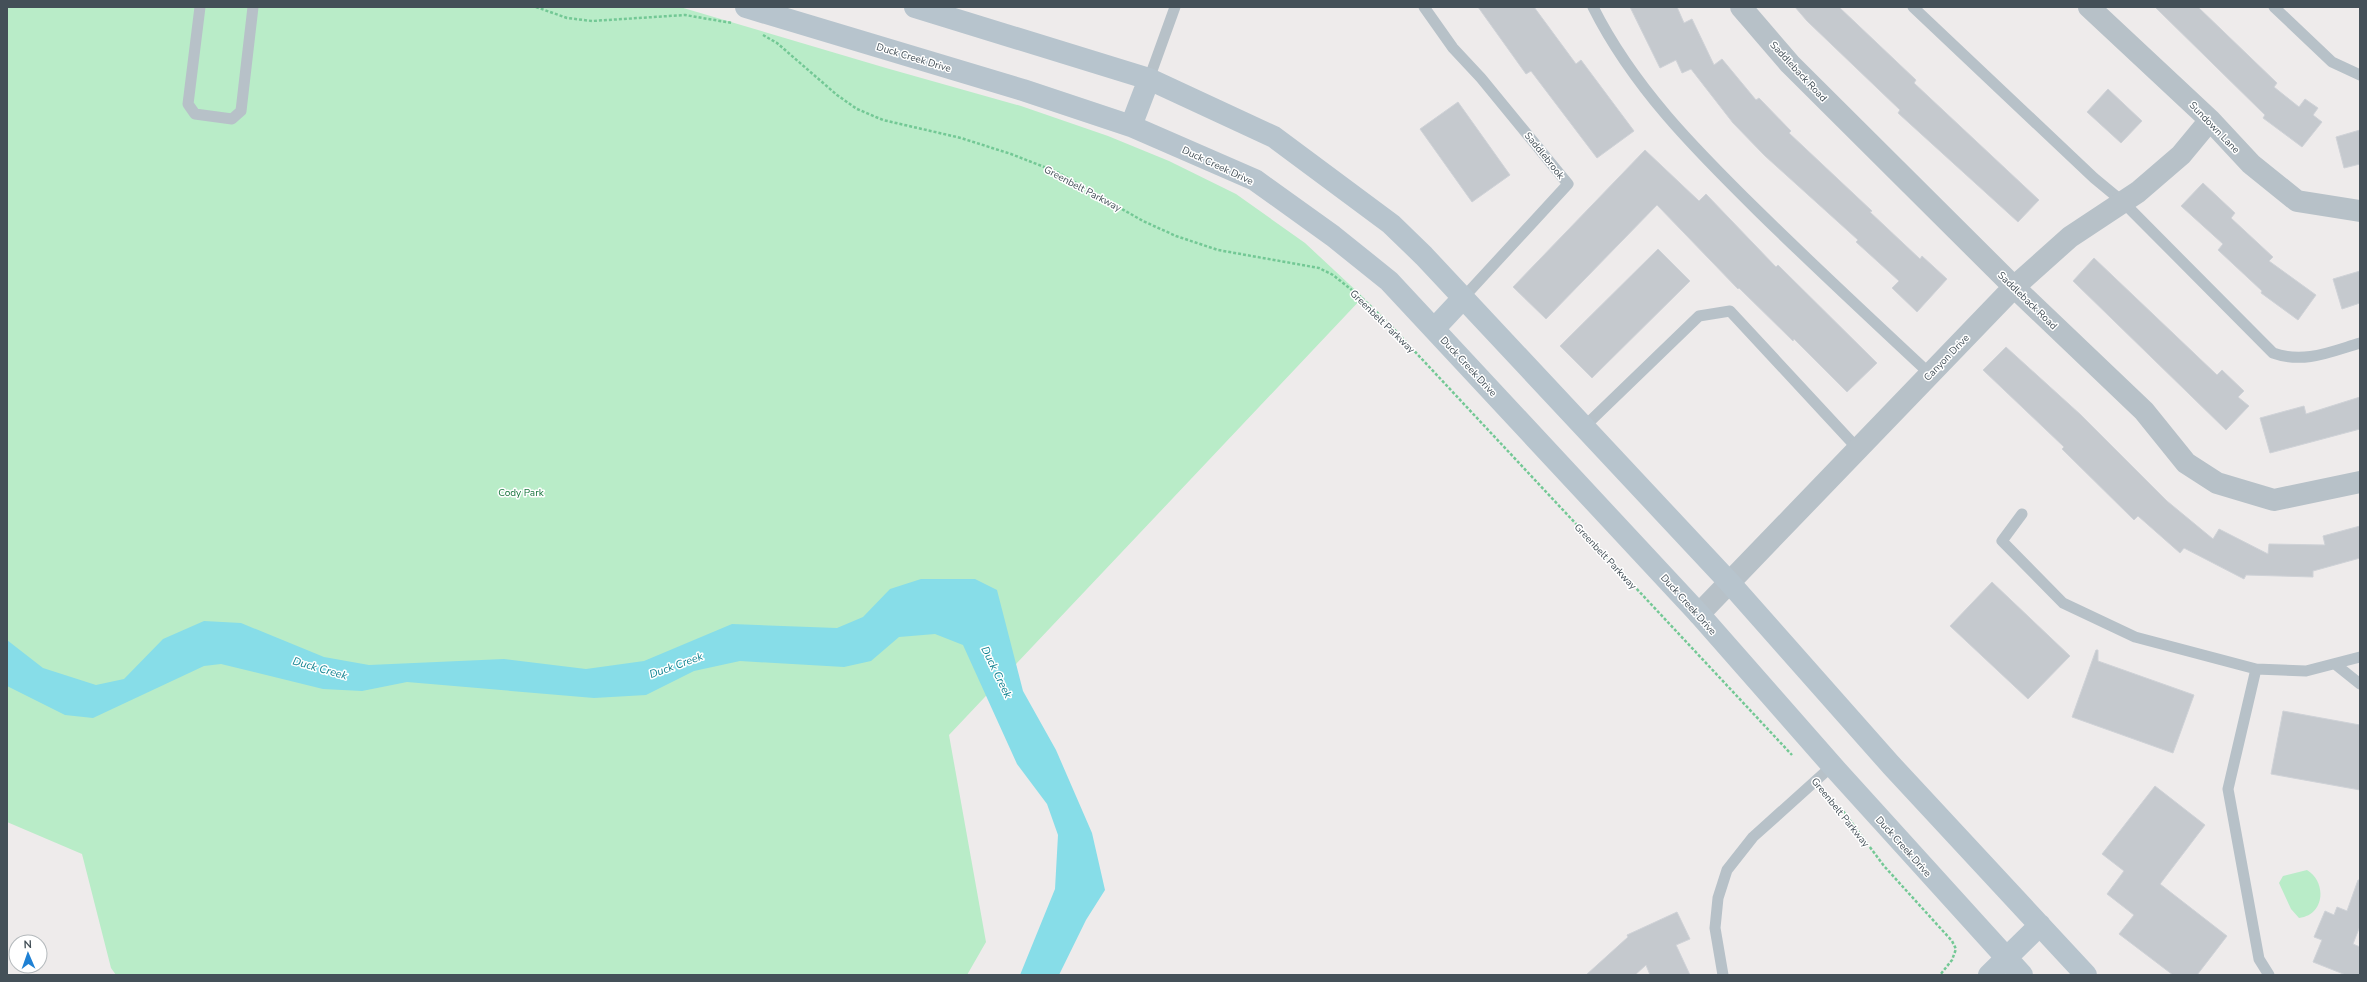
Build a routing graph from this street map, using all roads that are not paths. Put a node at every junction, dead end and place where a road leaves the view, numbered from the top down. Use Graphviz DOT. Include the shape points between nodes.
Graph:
graph roads {
  1 [pos="200,7"];
  2 [pos="254,7"];
  3 [pos="915,7"];
  4 [pos="1175,7"];
  5 [pos="1424,7"];
  6 [pos="1593,7"];
  7 [pos="1741,7"];
  8 [pos="1912,7"];
  9 [pos="2089,7"];
  10 [pos="2274,7"];
  11 [pos="740,15"];
  12 [pos="2360,75"];
  13 [pos="1149,79"];
  14 [pos="2210,120"];
  15 [pos="1132,126"];
  16 [pos="2123,202"];
  17 [pos="2360,211"];
  18 [pos="2014,288"];
  19 [pos="1463,298"];
  20 [pos="1434,329"];
  21 [pos="2360,343"];
  22 [pos="1930,374"];
  23 [pos="1584,427"];
  24 [pos="1858,448"];
  25 [pos="2360,482"];
  26 [pos="2022,514"];
  27 [pos="1729,582"];
  28 [pos="1699,614"];
  29 [pos="2360,657"];
  30 [pos="2335,664"];
  31 [pos="2256,669"];
  32 [pos="2360,684"];
  33 [pos="1832,766"];
  34 [pos="2040,925"];
  35 [pos="2006,957"];
  36 [pos="1723,975"];
  37 [pos="1989,975"];
  38 [pos="2022,975"];
  39 [pos="2086,975"];
  40 [pos="2270,975"];
  1 -- 2 [label="lane" via="188,104 195,114 232,119 241,111"];
  3 -- 13 [label="main road"];
  4 -- 13 [label="lane"];
  5 -- 19 [label="lane, Saddlebrook" via="1453,48 1481,78 1568,184"];
  6 -- 22 [label="lane" via="1637,81 1694,148 1792,245"];
  7 -- 18 [label="street, Saddleback Road" via="1790,64"];
  8 -- 16 [label="lane" via="2094,178"];
  9 -- 14 [label="street, Sundown Lane"];
  10 -- 12 [label="lane" via="2332,62"];
  11 -- 15 [label="main road, Duck Creek Drive" via="1023,90"];
  13 -- 15 [label="main road"];
  13 -- 19 [label="main road" via="1274,137 1391,224"];
  14 -- 16 [label="street, Canyon Drive" via="2181,155"];
  14 -- 17 [label="street, Sundown Lane" via="2250,164 2298,201"];
  15 -- 20 [label="main road, Duck Creek Drive" via="1255,180 1334,236 1389,281"];
  16 -- 18 [label="street, Canyon Drive" via="2070,237"];
  16 -- 21 [label="lane" via="2273,353 2288,359 2306,358"];
  18 -- 22 [label="street, Canyon Drive"];
  18 -- 25 [label="street, Saddleback Road" via="2144,411 2186,463 2217,483 2274,500"];
  19 -- 20 [label="main road"];
  19 -- 23 [label="main road"];
  20 -- 28 [label="main road, Duck Creek Drive"];
  22 -- 24 [label="street, Canyon Drive"];
  23 -- 24 [label="lane" via="1699,316 1730,311"];
  23 -- 27 [label="main road"];
  24 -- 27 [label="street, Canyon Drive"];
  26 -- 31 [label="lane" via="2002,541 2063,603 2135,637"];
  27 -- 28 [label="street, Canyon Drive" via="1718,597"];
  27 -- 34 [label="main road" via="1891,765"];
  28 -- 33 [label="main road, Duck Creek Drive"];
  29 -- 30 [label="lane"];
  30 -- 31 [label="lane" via="2306,671"];
  30 -- 32 [label="lane"];
  31 -- 40 [label="lane" via="2228,789 2259,959"];
  33 -- 35 [label="main road, Duck Creek Drive"];
  33 -- 36 [label="lane" via="1754,837 1727,870 1718,898 1715,928"];
  34 -- 35 [label="main road"];
  34 -- 39 [label="main road"];
  35 -- 37 [label="main road"];
  35 -- 38 [label="main road, Duck Creek Drive"];
}
